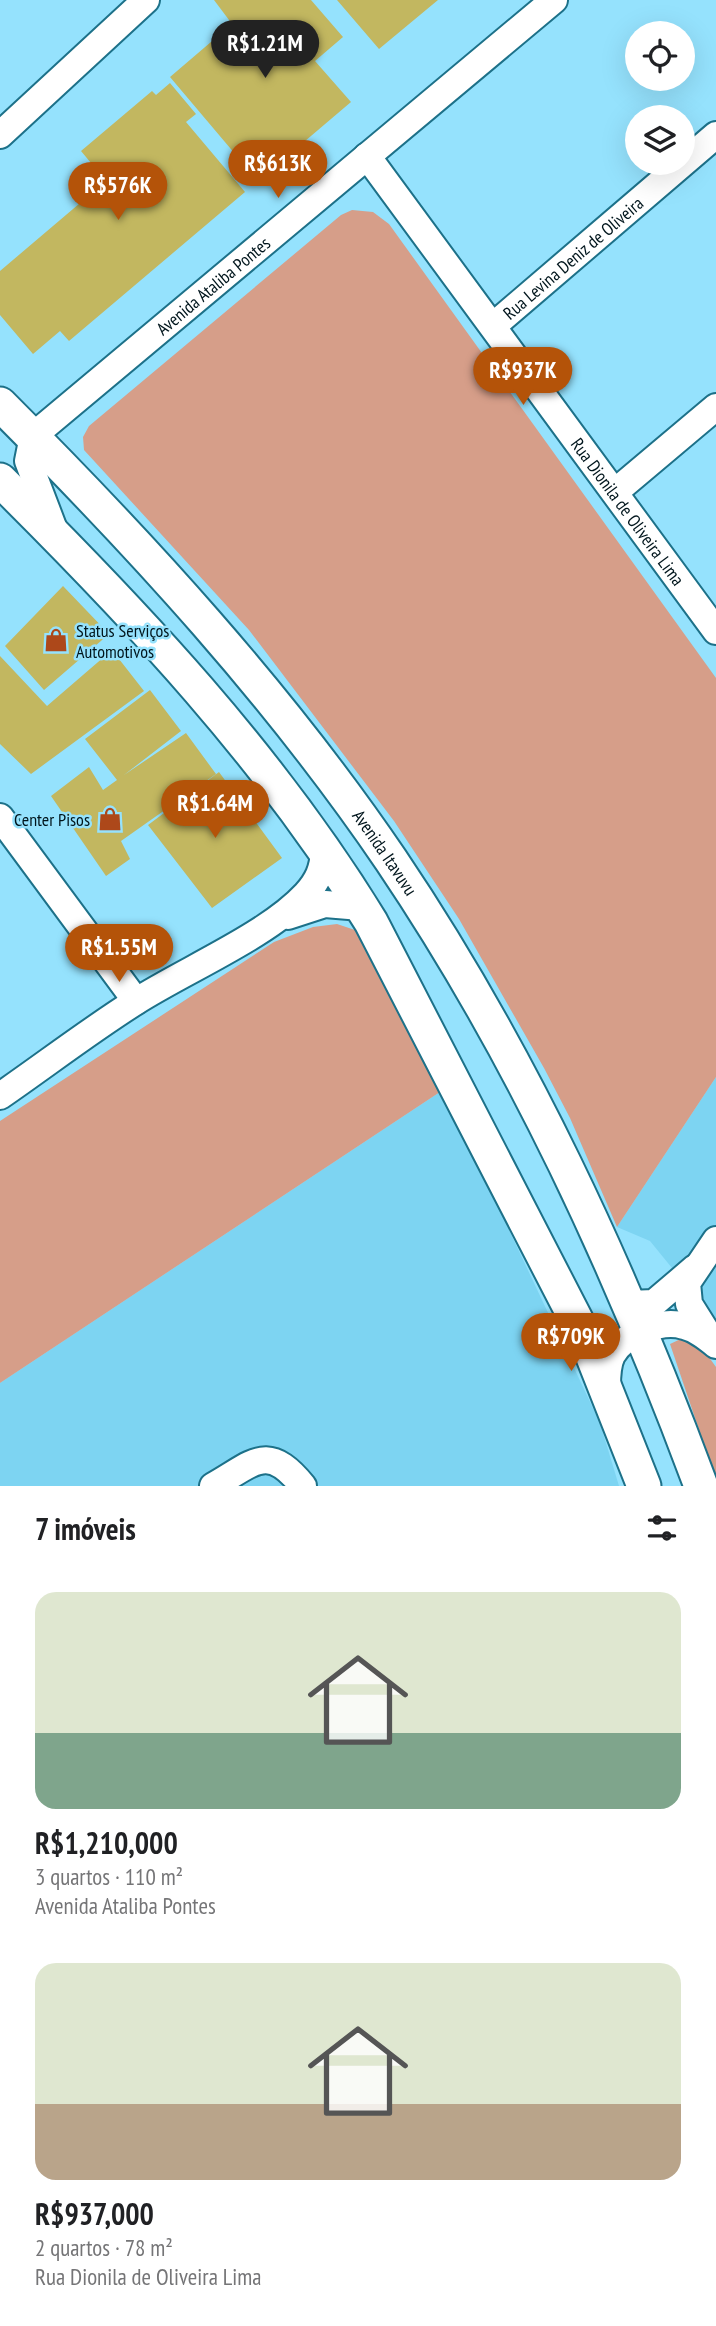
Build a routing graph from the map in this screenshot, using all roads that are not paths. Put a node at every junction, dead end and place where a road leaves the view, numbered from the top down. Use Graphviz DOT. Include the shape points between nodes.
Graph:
graph roads {
  1 [pos="146,0"];
  2 [pos="554,0"];
  3 [pos="0,135"];
  4 [pos="716,135"];
  5 [pos="367,156"];
  6 [pos="493,326"];
  7 [pos="0,404"];
  8 [pos="716,407"];
  9 [pos="33,436"];
  10 [pos="0,480"];
  11 [pos="615,492"];
  12 [pos="57,537"];
  13 [pos="716,631"];
  14 [pos="5,834"];
  15 [pos="324,852"];
  16 [pos="361,907"];
  17 [pos="270,923"];
  18 [pos="136,1001"];
  19 [pos="0,1096"];
  20 [pos="716,1240"];
  21 [pos="695,1268"];
  22 [pos="635,1318"];
  23 [pos="715,1345"];
  24 [pos="607,1387"];
  25 [pos="213,1486"];
  26 [pos="303,1486"];
  27 [pos="644,1486"];
  28 [pos="701,1486"];
  1 -- 3 [label="street"];
  2 -- 5 [label="street, Avenida Ataliba Pontes"];
  4 -- 6 [label="street, Rua Levina Deniz de Oliveira"];
  5 -- 6 [label="street, Rua Dionila de Oliveira Lima"];
  5 -- 9 [label="street, Avenida Ataliba Pontes"];
  6 -- 11 [label="street, Rua Dionila de Oliveira Lima"];
  7 -- 9 [label="main road, Avenida Itavuvu"];
  8 -- 11 [label="street"];
  9 -- 12 [label="street" via="28,461"];
  9 -- 22 [label="main road, Avenida Itavuvu" via="160,569 289,724 390,860 546,1124"];
  10 -- 12 [label="main road"];
  11 -- 13 [label="street, Rua Dionila de Oliveira Lima"];
  12 -- 15 [label="main road" via="130,611 251,751"];
  14 -- 18 [label="street"];
  15 -- 16 [label="main road"];
  15 -- 17 [label="street" via="316,883"];
  16 -- 17 [label="street" via="325,904"];
  16 -- 24 [label="main road" via="509,1188"];
  17 -- 18 [label="street"];
  18 -- 19 [label="street"];
  20 -- 21 [label="street"];
  21 -- 22 [label="street"];
  21 -- 23 [label="street" via="687,1283 689,1304"];
  22 -- 23 [label="street" via="681,1324"];
  22 -- 24 [label="street" via="612,1356"];
  22 -- 28 [label="main road, Avenida Itavuvu"];
  24 -- 27 [label="main road"];
  25 -- 26 [label="street" via="260,1460 272,1459"];
}
